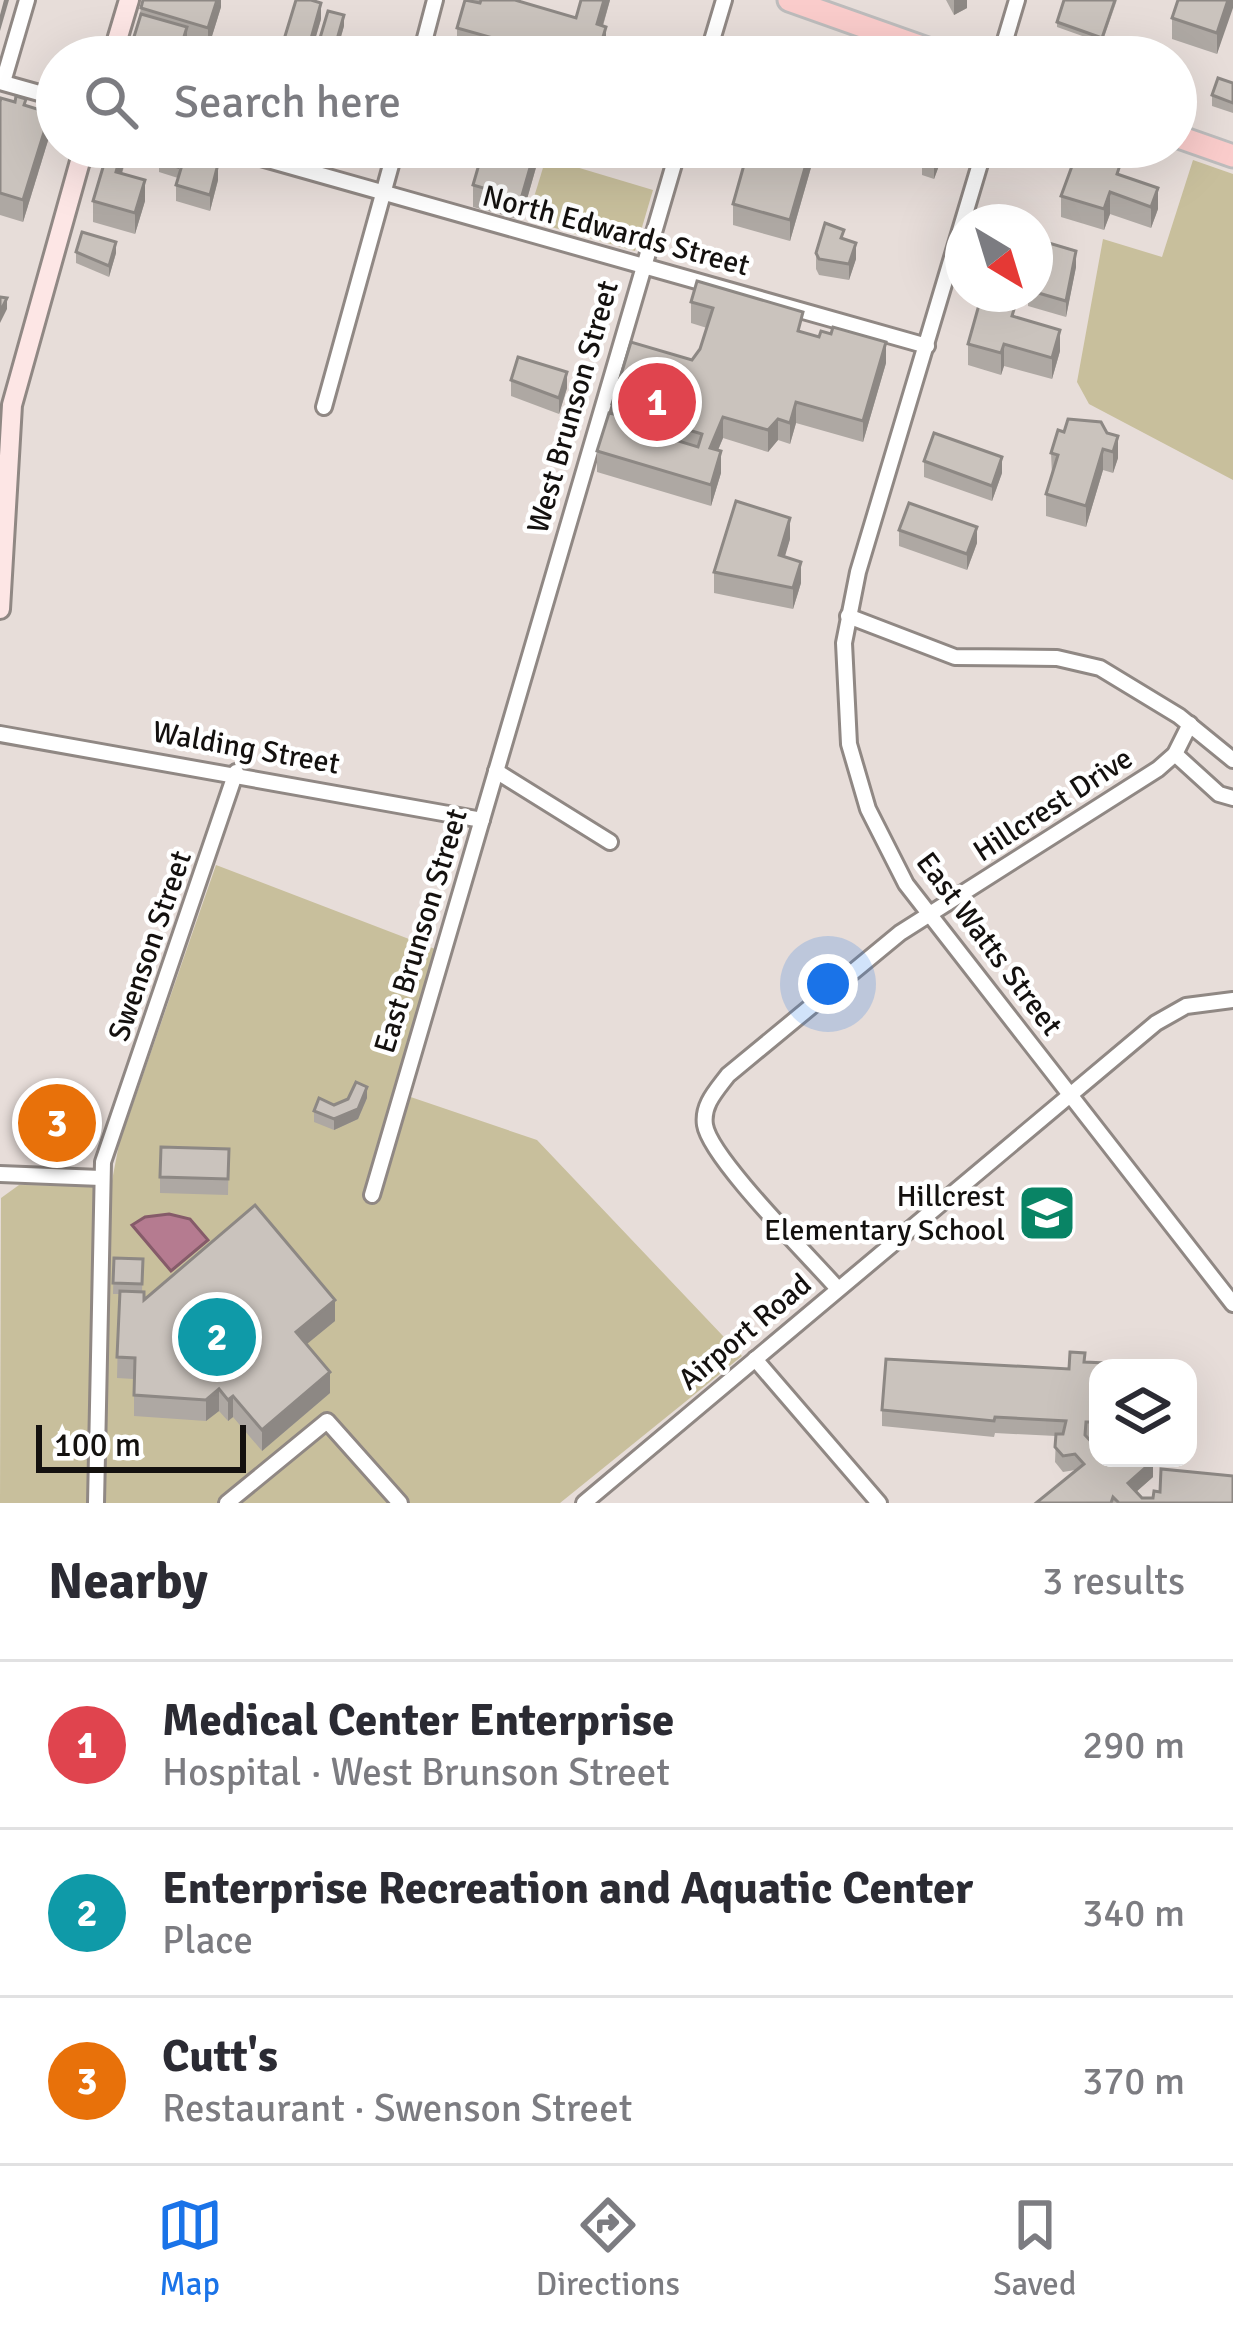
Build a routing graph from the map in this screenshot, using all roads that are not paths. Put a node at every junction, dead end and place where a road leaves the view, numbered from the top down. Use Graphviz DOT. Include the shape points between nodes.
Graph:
graph roads {
  1 [pos="27,0"];
  2 [pos="129,0"];
  3 [pos="435,0"];
  4 [pos="724,0"];
  5 [pos="789,0"];
  6 [pos="1017,0"];
  7 [pos="118,36"];
  8 [pos="426,36"];
  9 [pos="713,36"];
  10 [pos="891,36"];
  11 [pos="1006,36"];
  12 [pos="2,82"];
  13 [pos="36,92"];
  14 [pos="1197,143"];
  15 [pos="1233,156"];
  16 [pos="78,168"];
  17 [pos="293,168"];
  18 [pos="391,168"];
  19 [pos="672,168"];
  20 [pos="979,168"];
  21 [pos="384,195"];
  22 [pos="642,266"];
  23 [pos="927,346"];
  24 [pos="324,407"];
  25 [pos="0,609"];
  26 [pos="848,616"];
  27 [pos="522,682"];
  28 [pos="1190,724"];
  29 [pos="0,734"];
  30 [pos="1175,754"];
  31 [pos="1233,760"];
  32 [pos="496,771"];
  33 [pos="236,772"];
  34 [pos="1233,798"];
  35 [pos="482,820"];
  36 [pos="610,842"];
  37 [pos="928,914"];
  38 [pos="1232,1000"];
  39 [pos="1068,1093"];
  40 [pos="0,1174"];
  41 [pos="101,1178"];
  42 [pos="372,1195"];
  43 [pos="838,1288"];
  44 [pos="1233,1304"];
  45 [pos="755,1359"];
  46 [pos="96,1503"];
  47 [pos="227,1503"];
  48 [pos="400,1503"];
  49 [pos="584,1503"];
  50 [pos="879,1503"];
  1 -- 12 [label="street"];
  2 -- 7 [label="main road"];
  3 -- 8 [label="street"];
  4 -- 9 [label="street"];
  5 -- 10 [label="main road"];
  6 -- 11 [label="street"];
  12 -- 13 [label="street"];
  14 -- 15 [label="main road"];
  16 -- 25 [label="main road" via="12,405"];
  17 -- 21 [label="street, North Edwards Street"];
  18 -- 21 [label="street"];
  19 -- 22 [label="street, West Brunson Street"];
  20 -- 23 [label="street, East Watts Street"];
  21 -- 22 [label="street, North Edwards Street"];
  21 -- 24 [label="street"];
  22 -- 23 [label="street, North Edwards Street"];
  22 -- 27 [label="street, West Brunson Street"];
  23 -- 26 [label="street, East Watts Street"];
  26 -- 28 [label="street" via="956,657 1081,661"];
  26 -- 37 [label="street, East Watts Street" via="842,677 849,744 881,840"];
  27 -- 32 [label="street, East Brunson Street"];
  28 -- 30 [label="street, Hillcrest Drive"];
  28 -- 31 [label="street"];
  29 -- 33 [label="street, Walding Street"];
  30 -- 34 [label="street"];
  30 -- 37 [label="street, Hillcrest Drive"];
  32 -- 35 [label="street, East Brunson Street"];
  32 -- 36 [label="street"];
  33 -- 35 [label="street, Walding Street"];
  33 -- 41 [label="street, Swenson Street"];
  35 -- 42 [label="street, East Brunson Street"];
  37 -- 39 [label="street, East Watts Street"];
  37 -- 43 [label="street, Hillcrest Drive" via="728,1076 707,1103 704,1121 718,1153"];
  38 -- 39 [label="street, Airport Road" via="1186,1006 1156,1023"];
  39 -- 43 [label="street, Airport Road"];
  39 -- 44 [label="street, East Watts Street"];
  40 -- 41 [label="street"];
  41 -- 46 [label="street, Swenson Street"];
  43 -- 45 [label="street, Airport Road"];
  45 -- 49 [label="street, Airport Road"];
  45 -- 50 [label="street"];
  47 -- 48 [label="street" via="327,1421"];
}
